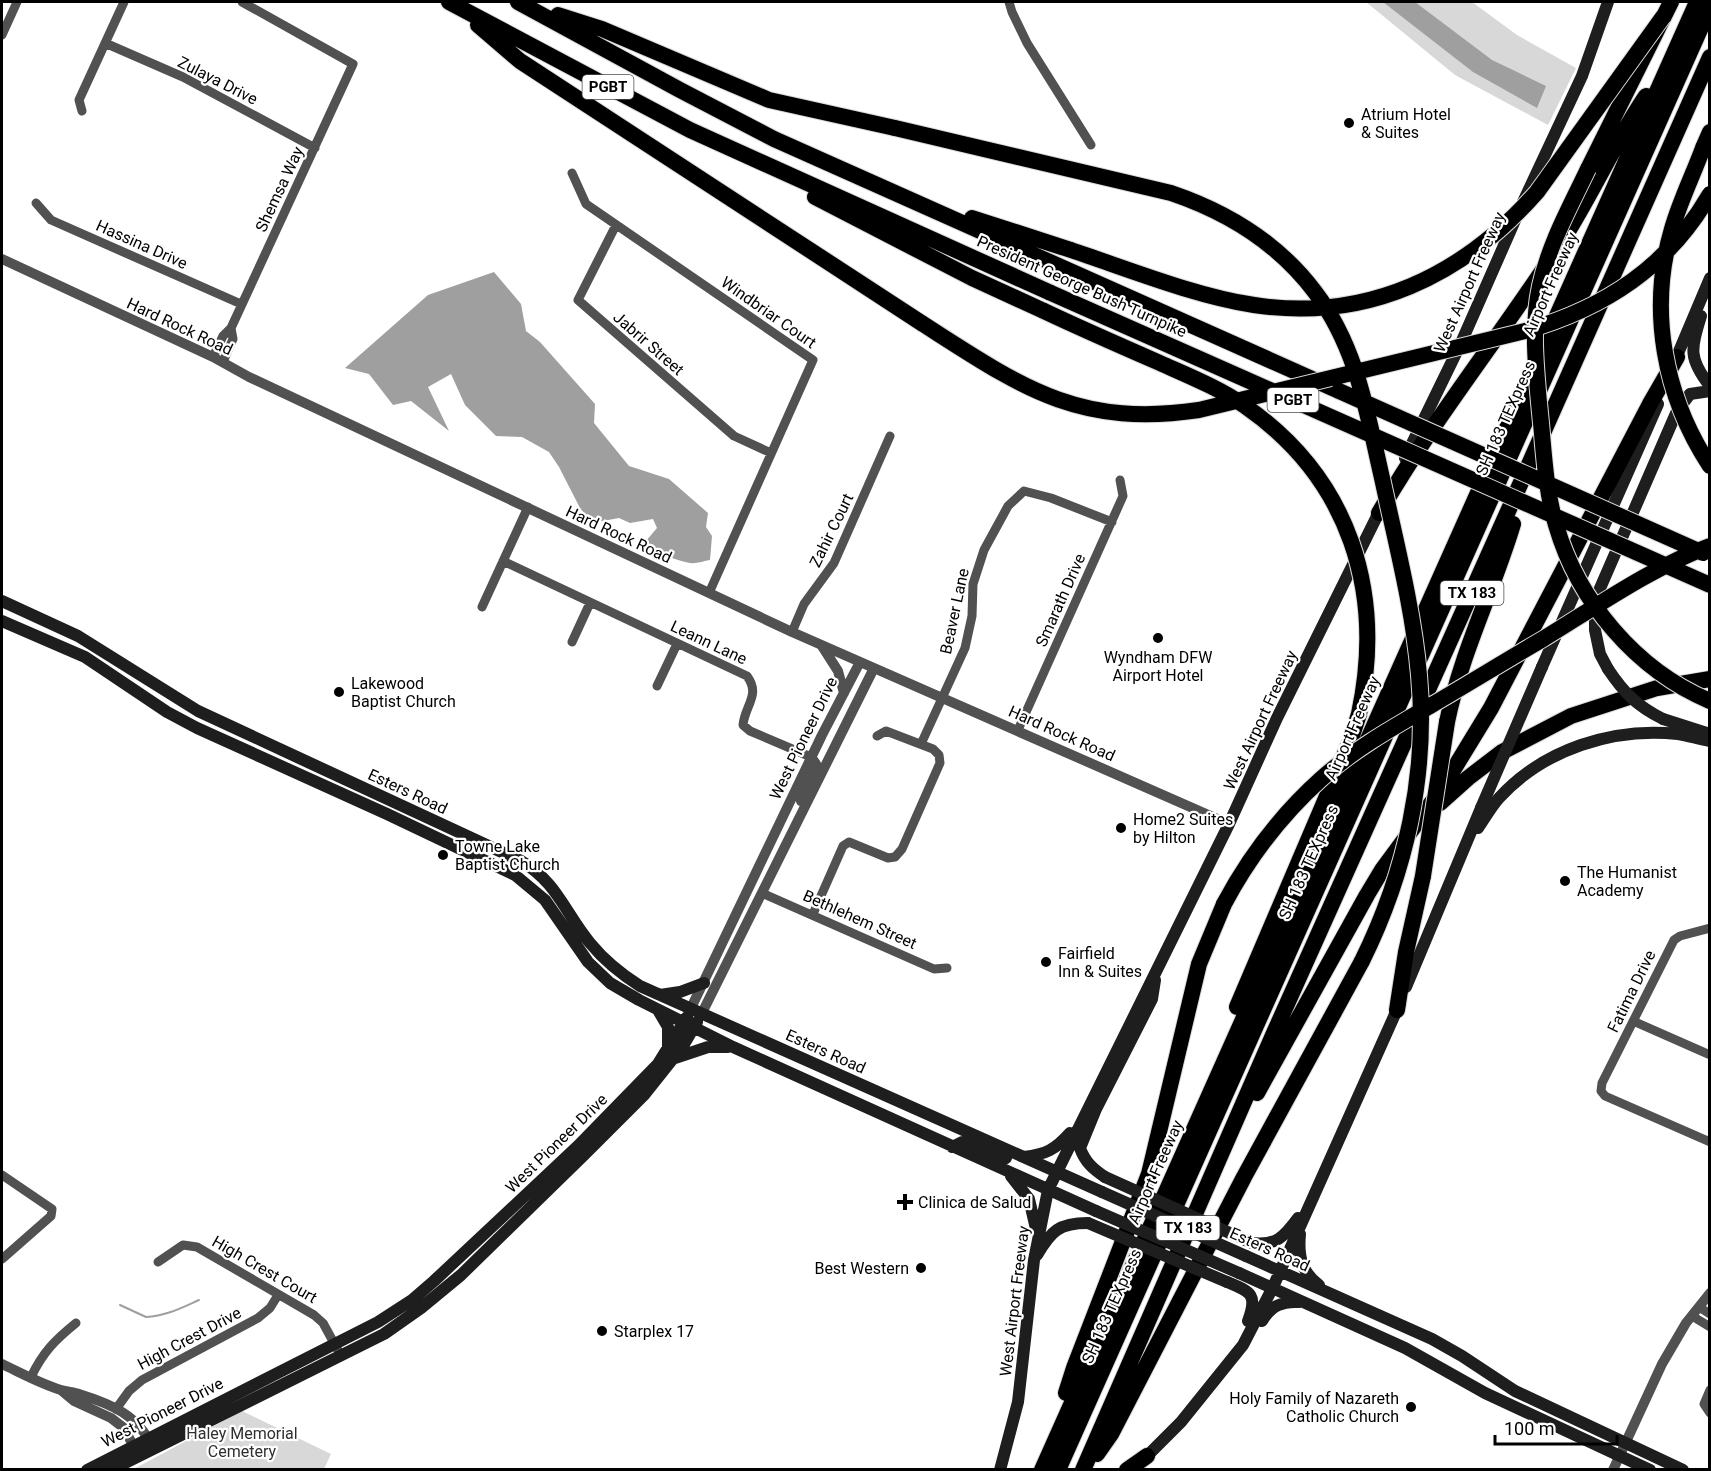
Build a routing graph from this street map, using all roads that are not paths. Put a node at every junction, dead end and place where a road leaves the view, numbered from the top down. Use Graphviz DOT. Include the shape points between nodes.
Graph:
graph roads {
  1 [pos="17,2"];
  2 [pos="124,2"];
  3 [pos="242,2"];
  4 [pos="450,2"];
  5 [pos="520,2"];
  6 [pos="1009,2"];
  7 [pos="1608,2"];
  8 [pos="1671,2"];
  9 [pos="1697,2"];
  10 [pos="1710,7"];
  11 [pos="1663,17"];
  12 [pos="1710,25"];
  13 [pos="2,35"];
  14 [pos="105,43"];
  15 [pos="1710,57"];
  16 [pos="1671,61"];
  17 [pos="82,111"];
  18 [pos="1706,140"];
  19 [pos="1090,145"];
  20 [pos="315,148"];
  21 [pos="766,166"];
  22 [pos="572,173"];
  23 [pos="1710,194"];
  24 [pos="36,203"];
  25 [pos="919,204"];
  26 [pos="616,225"];
  27 [pos="2,259"];
  28 [pos="1710,278"];
  29 [pos="1710,288"];
  30 [pos="241,304"];
  31 [pos="1677,357"];
  32 [pos="218,359"];
  33 [pos="1710,387"];
  34 [pos="1710,391"];
  35 [pos="890,436"];
  36 [pos="771,453"];
  37 [pos="1531,460"];
  38 [pos="1710,466"];
  39 [pos="1120,480"];
  40 [pos="528,507"];
  41 [pos="1379,513"];
  42 [pos="1112,522"];
  43 [pos="1710,546"];
  44 [pos="1710,556"];
  45 [pos="503,561"];
  46 [pos="1710,585"];
  47 [pos="709,593"];
  48 [pos="2,601"];
  49 [pos="590,603"];
  50 [pos="14,607"];
  51 [pos="482,607"];
  52 [pos="2,619"];
  53 [pos="792,632"];
  54 [pos="572,642"];
  55 [pos="677,644"];
  56 [pos="822,645"];
  57 [pos="860,662"];
  58 [pos="874,668"];
  59 [pos="1710,679"];
  60 [pos="657,686"];
  61 [pos="844,693"];
  62 [pos="943,698"];
  63 [pos="1710,701"];
  64 [pos="1018,730"];
  65 [pos="1710,734"];
  66 [pos="876,736"];
  67 [pos="1710,741"];
  68 [pos="921,744"];
  69 [pos="811,758"];
  70 [pos="372,793"];
  71 [pos="367,805"];
  72 [pos="1421,819"];
  73 [pos="1229,824"];
  74 [pos="792,833"];
  75 [pos="489,846"];
  76 [pos="1462,850"];
  77 [pos="484,859"];
  78 [pos="758,870"];
  79 [pos="762,893"];
  80 [pos="813,914"];
  81 [pos="747,924"];
  82 [pos="1710,928"];
  83 [pos="1158,967"];
  84 [pos="947,968"];
  85 [pos="704,983"];
  86 [pos="660,995"];
  87 [pos="657,1009"];
  88 [pos="1397,1010"];
  89 [pos="697,1011"];
  90 [pos="1633,1021"];
  91 [pos="689,1026"];
  92 [pos="733,1047"];
  93 [pos="1710,1054"];
  94 [pos="671,1055"];
  95 [pos="853,1081"];
  96 [pos="1212,1090"];
  97 [pos="846,1098"];
  98 [pos="902,1103"];
  99 [pos="1081,1121"];
  100 [pos="1232,1128"];
  101 [pos="960,1129"];
  102 [pos="1710,1142"];
  103 [pos="952,1148"];
  104 [pos="1020,1156"];
  105 [pos="1008,1172"];
  106 [pos="1056,1172"];
  107 [pos="2,1175"];
  108 [pos="1048,1190"];
  109 [pos="1312,1197"];
  110 [pos="1302,1221"];
  111 [pos="1037,1236"];
  112 [pos="2,1259"];
  113 [pos="1034,1260"];
  114 [pos="158,1262"];
  115 [pos="1280,1271"];
  116 [pos="1273,1287"];
  117 [pos="1710,1293"];
  118 [pos="278,1295"];
  119 [pos="1335,1295"];
  120 [pos="1304,1303"];
  121 [pos="1696,1312"];
  122 [pos="1710,1314"];
  123 [pos="76,1323"];
  124 [pos="1710,1327"];
  125 [pos="1243,1345"];
  126 [pos="337,1349"];
  127 [pos="2,1364"];
  128 [pos="31,1377"];
  129 [pos="62,1390"];
  130 [pos="1710,1390"];
  131 [pos="116,1409"];
  132 [pos="1710,1413"];
  133 [pos="151,1442"];
  134 [pos="1625,1443"];
  135 [pos="135,1450"];
  136 [pos="1049,1454"];
  137 [pos="1619,1455"];
  138 [pos="1147,1456"];
  139 [pos="87,1470"];
  140 [pos="111,1470"];
  141 [pos="1000,1470"];
  142 [pos="1042,1470"];
  143 [pos="1058,1470"];
  144 [pos="1066,1470"];
  145 [pos="1084,1470"];
  146 [pos="1127,1470"];
  147 [pos="1135,1470"];
  148 [pos="1613,1470"];
  149 [pos="1650,1470"];
  150 [pos="1683,1470"];
  1 -- 13 [label="street"];
  2 -- 14 [label="street"];
  3 -- 20 [label="street, Shemsa Way" via="353,63"];
  4 -- 21 [label="highway, President George Bush Turnpike / PGBT" via="690,130"];
  4 -- 23 [label="highway, bridge" via="520,61 923,324 1014,381 1055,400 1093,410 1131,415 1199,410 1525,331 1578,314 1619,291 1659,259"];
  5 -- 25 [label="highway, President George Bush Turnpike / PGBT" via="754,129"];
  5 -- 145 [label="highway, bridge" via="602,29 769,100 1164,191 1209,207 1282,256 1315,290 1353,361 1412,620 1420,695 1419,764 1409,827 1388,899 1362,961 1111,1434"];
  6 -- 19 [label="street" via="1027,43"];
  7 -- 41 [label="main road, West Airport Freeway" via="1568,106"];
  8 -- 11 [label="highway"];
  9 -- 16 [label="highway, Airport Freeway / TX 183"];
  10 -- 143 [label="highway, SH 183 TEXpress"];
  11 -- 25 [label="highway, bridge" via="1515,217 1457,264 1379,297 1305,308 1253,305"];
  11 -- 63 [label="highway, bridge" via="1553,243 1539,288 1535,348 1550,498 1574,572 1598,611 1644,661"];
  12 -- 144 [label="highway, SH 183 TEXpress"];
  14 -- 17 [label="street" via="79,100"];
  14 -- 20 [label="street, Zulaya Drive" via="183,77"];
  15 -- 37 [label="highway, TX 183"];
  16 -- 41 [label="highway" via="1631,118 1558,248"];
  16 -- 96 [label="highway, Airport Freeway / TX 183"];
  18 -- 38 [label="highway, bridge" via="1668,247 1661,292 1661,327 1674,392"];
  20 -- 30 [label="street, Shemsa Way"];
  21 -- 46 [label="highway, President George Bush Turnpike / PGBT, bridge"];
  21 -- 96 [label="highway, bridge" via="832,208 972,278 1214,387 1271,426 1310,466 1336,508 1349,535 1363,586 1368,659 1359,714 1332,787 1230,1024"];
  22 -- 26 [label="street, Windbriar Court" via="586,204"];
  24 -- 30 [label="street, Hassina Drive" via="51,220"];
  25 -- 44 [label="highway, President George Bush Turnpike / PGBT, bridge"];
  26 -- 36 [label="street, Jabrir Street" via="578,300 734,436"];
  26 -- 36 [label="street, Windbriar Court" via="813,360"];
  27 -- 32 [label="street, Hard Rock Road"];
  28 -- 31 [label="main road"];
  29 -- 33 [label="main road" via="1693,352 1697,368"];
  30 -- 32 [label="street, Shemsa Way" via="231,328 223,336"];
  31 -- 72 [label="highway" via="1514,665 1456,767"];
  31 -- 76 [label="main road, bridge"];
  32 -- 40 [label="street, Hard Rock Road"];
  34 -- 65 [label="main road, bridge" via="1690,394 1677,411 1603,580 1595,614 1600,654 1630,698 1663,719"];
  35 -- 53 [label="street, Zahir Court" via="834,563 804,604"];
  36 -- 47 [label="street, Windbriar Court"];
  37 -- 88 [label="highway, bridge" via="1505,548 1460,669 1447,722"];
  37 -- 100 [label="highway, TX 183"];
  39 -- 42 [label="street, Smarath Drive" via="1123,496"];
  40 -- 45 [label="street"];
  40 -- 47 [label="street, Hard Rock Road"];
  41 -- 73 [label="main road, West Airport Freeway"];
  42 -- 62 [label="street, Beaver Lane" via="1024,491 1008,506 984,550 973,584 965,648"];
  42 -- 64 [label="street, Smarath Drive"];
  43 -- 136 [label="highway, bridge" via="1626,589 1403,721 1340,763 1304,795 1252,856 1224,904 1199,963 1149,1174 1074,1368"];
  45 -- 49 [label="street, Leann Lane"];
  45 -- 51 [label="street"];
  47 -- 53 [label="street, Hard Rock Road"];
  48 -- 50 [label="main road, Esters Road"];
  49 -- 54 [label="street"];
  49 -- 55 [label="street, Leann Lane"];
  50 -- 52 [label="street"];
  50 -- 70 [label="main road, Esters Road" via="97,646 198,711"];
  52 -- 71 [label="main road, Esters Road" via="85,657 197,728"];
  53 -- 56 [label="street, Hard Rock Road"];
  55 -- 60 [label="street"];
  55 -- 69 [label="street, Leann Lane" via="747,676 754,693 743,725"];
  56 -- 57 [label="street, Hard Rock Road"];
  56 -- 61 [label="street" via="838,671"];
  57 -- 58 [label="street, Hard Rock Road"];
  57 -- 61 [label="street, West Pioneer Drive"];
  58 -- 62 [label="street, Hard Rock Road"];
  58 -- 74 [label="street, West Pioneer Drive"];
  59 -- 72 [label="highway" via="1657,688 1571,716 1502,752"];
  61 -- 69 [label="street, West Pioneer Drive"];
  62 -- 64 [label="street, Hard Rock Road"];
  62 -- 68 [label="street"];
  64 -- 73 [label="street, Hard Rock Road"];
  66 -- 68 [label="street" via="886,731"];
  67 -- 76 [label="main road" via="1679,734 1622,735 1558,755 1499,798"];
  68 -- 80 [label="street" via="936,752 940,763 902,849 888,858 849,842 843,846"];
  69 -- 74 [label="street" via="816,764 793,819"];
  69 -- 78 [label="street, West Pioneer Drive"];
  70 -- 71 [label="main road"];
  70 -- 75 [label="main road, Esters Road"];
  71 -- 77 [label="main road, Esters Road"];
  72 -- 100 [label="highway" via="1382,870 1262,1086"];
  73 -- 83 [label="main road, West Airport Freeway"];
  74 -- 79 [label="street, West Pioneer Drive"];
  75 -- 77 [label="main road"];
  75 -- 86 [label="main road, Esters Road" via="536,870 608,962"];
  76 -- 88 [label="main road"];
  77 -- 87 [label="main road, Esters Road" via="523,881 545,900 588,962 610,983"];
  78 -- 81 [label="street"];
  78 -- 85 [label="street, West Pioneer Drive"];
  79 -- 80 [label="street, Bethlehem Street"];
  79 -- 81 [label="street, West Pioneer Drive"];
  80 -- 84 [label="street, Bethlehem Street" via="934,969"];
  81 -- 89 [label="street, West Pioneer Drive"];
  82 -- 90 [label="street, Fatima Drive" via="1674,940"];
  83 -- 99 [label="main road, West Airport Freeway"];
  83 -- 109 [label="main road, bridge" via="1152,999 1080,1148 1092,1168 1252,1243 1265,1245 1279,1240"];
  85 -- 86 [label="main road"];
  85 -- 89 [label="street, West Pioneer Drive"];
  86 -- 89 [label="main road, Esters Road"];
  87 -- 91 [label="main road, Esters Road"];
  87 -- 94 [label="main road" via="668,1027"];
  88 -- 109 [label="main road"];
  89 -- 91 [label="main road, West Pioneer Drive"];
  89 -- 95 [label="main road, Esters Road"];
  90 -- 93 [label="street"];
  90 -- 102 [label="street, Fatima Drive" via="1601,1091"];
  91 -- 92 [label="main road, Esters Road"];
  91 -- 94 [label="main road, West Pioneer Drive"];
  92 -- 94 [label="main road" via="708,1047"];
  92 -- 97 [label="main road, Esters Road"];
  94 -- 126 [label="main road, West Pioneer Drive" via="644,1095 461,1275 384,1334"];
  95 -- 97 [label="main road"];
  95 -- 98 [label="main road, Esters Road"];
  96 -- 136 [label="highway, Airport Freeway / TX 183"];
  97 -- 98 [label="main road" via="862,1095"];
  97 -- 103 [label="main road, Esters Road"];
  98 -- 101 [label="main road, Esters Road"];
  99 -- 104 [label="main road" via="1056,1148 1044,1154"];
  99 -- 106 [label="main road, West Airport Freeway"];
  100 -- 145 [label="highway, TX 183"];
  101 -- 103 [label="main road"];
  101 -- 104 [label="main road, Esters Road"];
  103 -- 104 [label="main road" via="962,1142 1006,1158"];
  103 -- 105 [label="main road, Esters Road"];
  104 -- 106 [label="main road, Esters Road"];
  105 -- 108 [label="main road, Esters Road"];
  105 -- 111 [label="main road" via="1029,1199"];
  106 -- 108 [label="main road, West Airport Freeway"];
  106 -- 115 [label="main road, Esters Road, bridge"];
  107 -- 112 [label="street" via="52,1209 51,1216"];
  108 -- 111 [label="main road, West Airport Freeway"];
  108 -- 116 [label="main road, Esters Road, bridge"];
  109 -- 110 [label="main road"];
  110 -- 115 [label="main road"];
  110 -- 119 [label="main road" via="1302,1263 1315,1283"];
  111 -- 113 [label="main road, West Airport Freeway"];
  113 -- 125 [label="main road, bridge" via="1047,1237 1059,1228 1070,1223 1088,1223 1241,1288 1251,1296 1253,1305"];
  113 -- 141 [label="main road, West Airport Freeway" via="1018,1402"];
  114 -- 118 [label="street, High Crest Court" via="183,1245 197,1247"];
  115 -- 116 [label="main road"];
  115 -- 119 [label="main road, Esters Road"];
  116 -- 120 [label="main road, Esters Road"];
  116 -- 125 [label="main road"];
  117 -- 121 [label="street"];
  118 -- 126 [label="street, High Crest Court" via="319,1318"];
  118 -- 131 [label="street, High Crest Drive" via="258,1318 142,1380"];
  119 -- 134 [label="main road, Esters Road" via="1432,1339 1515,1391"];
  120 -- 125 [label="main road" via="1285,1302 1272,1307"];
  120 -- 137 [label="main road, Esters Road" via="1405,1348 1485,1393"];
  121 -- 122 [label="street"];
  121 -- 124 [label="street"];
  121 -- 134 [label="street" via="1662,1364"];
  123 -- 128 [label="street" via="52,1343"];
  125 -- 138 [label="main road" via="1181,1422"];
  126 -- 133 [label="main road, West Pioneer Drive"];
  127 -- 128 [label="street"];
  128 -- 129 [label="street"];
  129 -- 131 [label="street"];
  129 -- 135 [label="street" via="74,1401 124,1428"];
  130 -- 132 [label="street" via="1704,1404"];
  131 -- 133 [label="street" via="134,1419"];
  133 -- 135 [label="main road, West Pioneer Drive"];
  134 -- 137 [label="street"];
  134 -- 150 [label="main road, Esters Road"];
  135 -- 139 [label="main road, West Pioneer Drive"];
  135 -- 140 [label="main road, West Pioneer Drive"];
  136 -- 142 [label="highway, Airport Freeway / TX 183"];
  137 -- 148 [label="street"];
  137 -- 149 [label="main road, Esters Road"];
  138 -- 146 [label="highway"];
  138 -- 147 [label="main road"];
}
